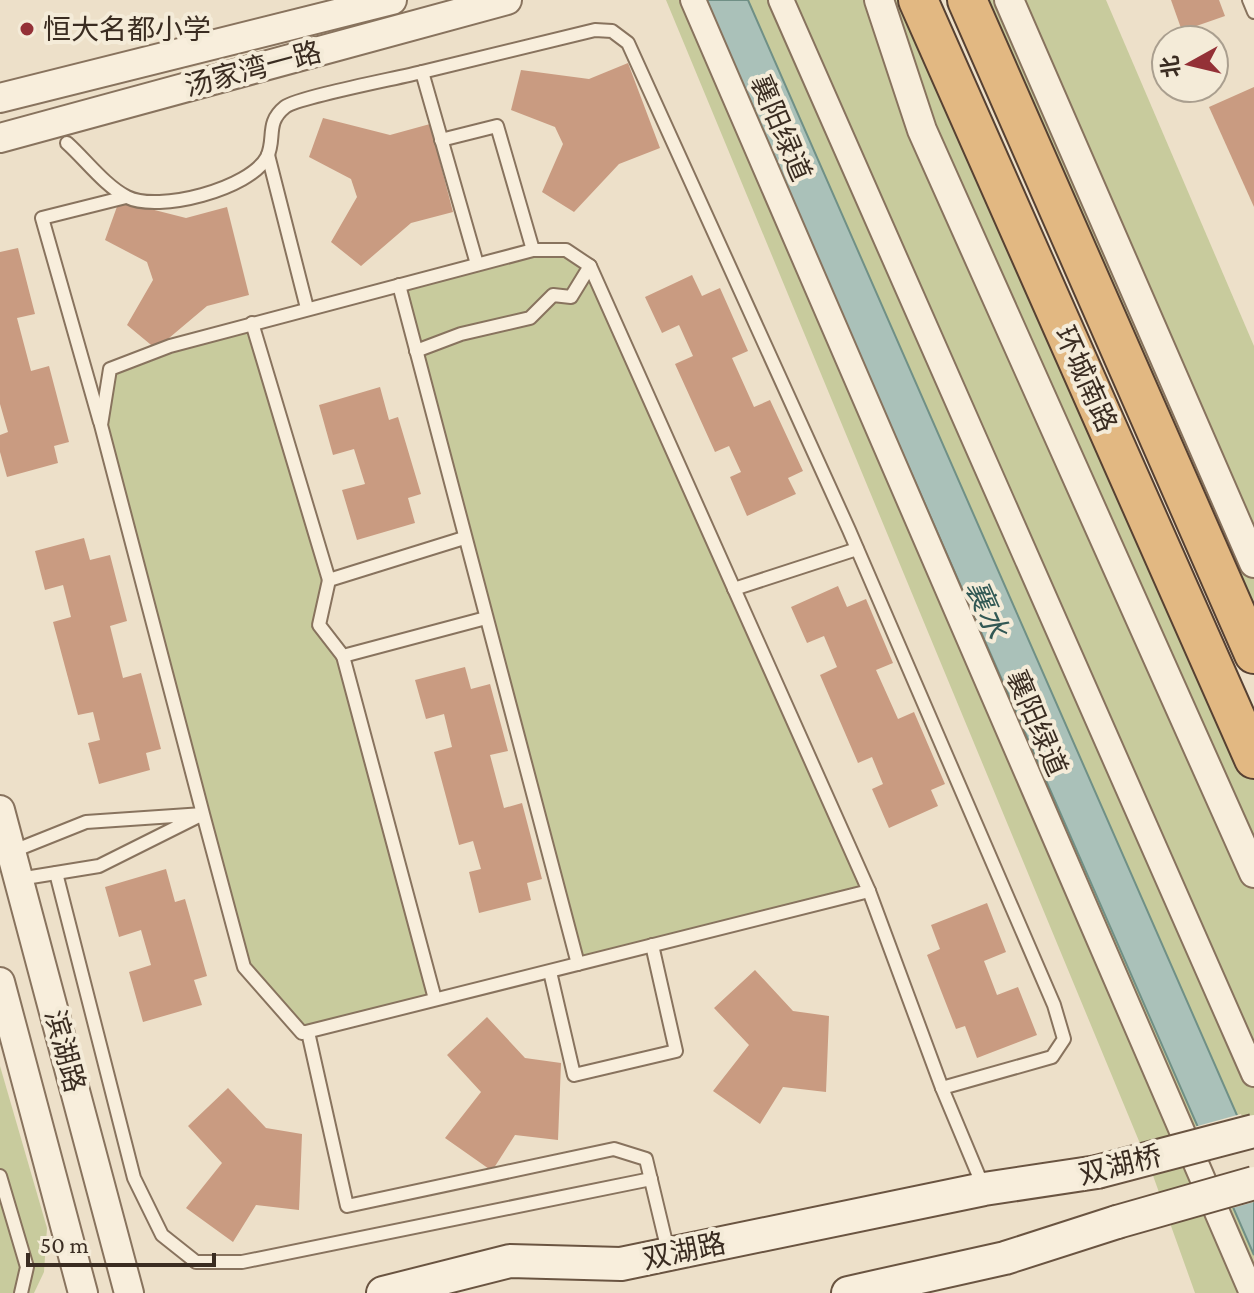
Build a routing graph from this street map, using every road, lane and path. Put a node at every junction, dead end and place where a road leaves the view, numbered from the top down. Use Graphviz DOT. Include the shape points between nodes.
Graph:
graph roads {
  1 [pos="392,0"];
  2 [pos="507,0"];
  3 [pos="693,0"];
  4 [pos="781,0"];
  5 [pos="879,0"];
  6 [pos="918,0"];
  7 [pos="967,0"];
  8 [pos="1009,0"];
  9 [pos="1249,0"];
  10 [pos="1254,12"];
  11 [pos="422,72"];
  12 [pos="0,98"];
  13 [pos="0,138"];
  14 [pos="441,140"];
  15 [pos="67,143"];
  16 [pos="268,155"];
  17 [pos="126,197"];
  18 [pos="533,250"];
  19 [pos="477,264"];
  20 [pos="590,266"];
  21 [pos="399,285"];
  22 [pos="307,308"];
  23 [pos="252,323"];
  24 [pos="416,351"];
  25 [pos="101,425"];
  26 [pos="464,538"];
  27 [pos="857,549"];
  28 [pos="1254,563"];
  29 [pos="329,580"];
  30 [pos="734,589"];
  31 [pos="486,618"];
  32 [pos="1254,654"];
  33 [pos="343,656"];
  34 [pos="1254,759"];
  35 [pos="0,810"];
  36 [pos="203,814"];
  37 [pos="15,865"];
  38 [pos="56,873"];
  39 [pos="1254,873"];
  40 [pos="869,891"];
  41 [pos="652,945"];
  42 [pos="578,964"];
  43 [pos="551,976"];
  44 [pos="1,991"];
  45 [pos="435,999"];
  46 [pos="308,1032"];
  47 [pos="1254,1074"];
  48 [pos="942,1088"];
  49 [pos="1254,1131"];
  50 [pos="0,1176"];
  51 [pos="651,1179"];
  52 [pos="1254,1183"];
  53 [pos="984,1189"];
  54 [pos="69,1240"];
  55 [pos="669,1254"];
  56 [pos="21,1293"];
  57 [pos="66,1293"];
  58 [pos="83,1293"];
  59 [pos="129,1293"];
  60 [pos="383,1293"];
  61 [pos="848,1293"];
  62 [pos="1252,1293"];
  1 -- 12 [label="street, 汤家湾一路"];
  2 -- 13 [label="street, 汤家湾一路"];
  3 -- 62 [label="street, 襄阳绿道"];
  4 -- 47 [label="street, 襄阳绿道"];
  5 -- 39 [label="street" via="922,130"];
  6 -- 34 [label="highway, 环城南路"];
  7 -- 32 [label="highway, 环城南路"];
  8 -- 28 [label="street"];
  9 -- 10 [label="lane"];
  11 -- 14 [label="lane"];
  11 -- 16 [label="lane" via="287,105 271,122"];
  11 -- 27 [label="lane" via="595,30 612,31 628,43"];
  14 -- 18 [label="lane" via="497,126"];
  14 -- 19 [label="lane"];
  15 -- 17 [label="lane"];
  16 -- 17 [label="lane" via="251,175 224,188 153,204"];
  16 -- 22 [label="lane"];
  17 -- 25 [label="lane" via="42,218"];
  18 -- 19 [label="lane"];
  18 -- 20 [label="lane" via="566,250"];
  19 -- 21 [label="lane"];
  20 -- 24 [label="lane" via="571,297 553,295 530,318"];
  20 -- 30 [label="lane"];
  21 -- 22 [label="lane"];
  21 -- 24 [label="lane"];
  22 -- 23 [label="lane"];
  23 -- 25 [label="lane" via="110,369"];
  23 -- 29 [label="lane"];
  24 -- 26 [label="lane"];
  25 -- 36 [label="lane"];
  26 -- 29 [label="lane"];
  26 -- 31 [label="lane"];
  27 -- 30 [label="lane"];
  27 -- 48 [label="lane" via="1054,1005 1064,1039 1052,1057"];
  29 -- 33 [label="lane" via="319,625"];
  30 -- 40 [label="lane"];
  31 -- 33 [label="lane"];
  31 -- 42 [label="lane"];
  33 -- 45 [label="lane"];
  35 -- 37 [label="street, 滨湖路"];
  36 -- 37 [label="lane" via="86,822"];
  36 -- 38 [label="lane" via="99,866"];
  36 -- 46 [label="lane" via="244,967 302,1033"];
  37 -- 38 [label="lane"];
  37 -- 59 [label="street, 滨湖路"];
  38 -- 51 [label="lane" via="134,1178 162,1235 196,1262 242,1262"];
  40 -- 41 [label="lane"];
  40 -- 48 [label="lane"];
  41 -- 42 [label="lane"];
  41 -- 43 [label="lane" via="676,1051 574,1075"];
  42 -- 45 [label="lane"];
  44 -- 54 [label="street, 滨湖路"];
  45 -- 46 [label="lane"];
  46 -- 51 [label="lane" via="347,1206 614,1149 646,1159"];
  48 -- 53 [label="lane"];
  49 -- 53 [label="main road, 双湖桥, bridge" via="1097,1172"];
  50 -- 56 [label="lane" via="27,1267"];
  51 -- 55 [label="lane"];
  52 -- 61 [label="main road, 双湖桥, bridge" via="1005,1258"];
  53 -- 55 [label="main road, 双湖路"];
  54 -- 57 [label="street"];
  54 -- 58 [label="street, 滨湖路"];
  55 -- 60 [label="main road, 双湖路" via="621,1264 510,1261"];
}
